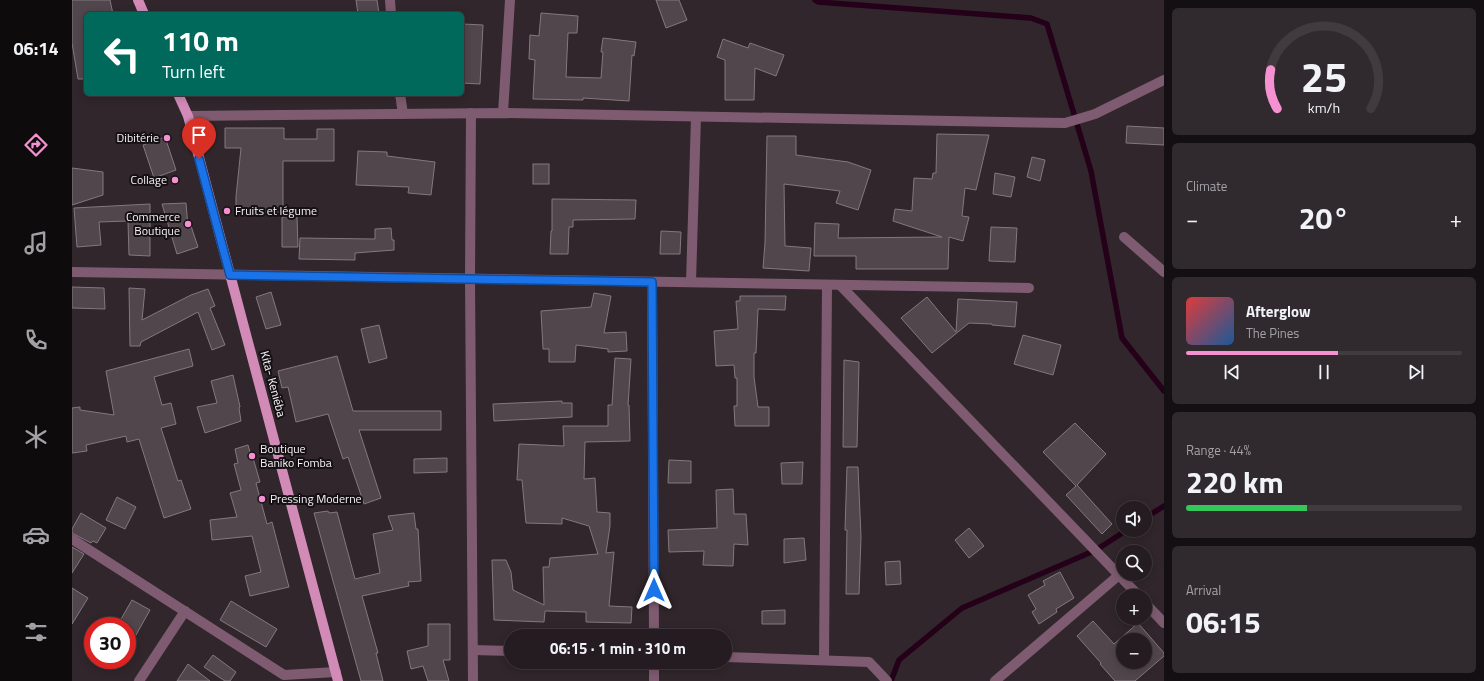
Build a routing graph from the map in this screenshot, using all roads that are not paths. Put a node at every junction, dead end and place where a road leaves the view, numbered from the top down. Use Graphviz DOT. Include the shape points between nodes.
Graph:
graph roads {
  1 [pos="138,0"];
  2 [pos="390,0"];
  3 [pos="510,0"];
  4 [pos="143,12"];
  5 [pos="391,12"];
  6 [pos="1164,80"];
  7 [pos="179,96"];
  8 [pos="400,96"];
  9 [pos="471,113"];
  10 [pos="504,113"];
  11 [pos="403,114"];
  12 [pos="188,116"];
  13 [pos="696,116"];
  14 [pos="1124,237"];
  15 [pos="72,272"];
  16 [pos="1164,272"];
  17 [pos="230,275"];
  18 [pos="470,279"];
  19 [pos="652,282"];
  20 [pos="691,282"];
  21 [pos="827,285"];
  22 [pos="840,285"];
  23 [pos="1029,288"];
  24 [pos="72,539"];
  25 [pos="1116,572"];
  26 [pos="1116,578"];
  27 [pos="1125,581"];
  28 [pos="1132,589"];
  29 [pos="1152,610"];
  30 [pos="185,612"];
  31 [pos="1164,623"];
  32 [pos="654,629"];
  33 [pos="473,650"];
  34 [pos="504,651"];
  35 [pos="732,657"];
  36 [pos="824,660"];
  37 [pos="654,669"];
  38 [pos="337,677"];
  39 [pos="139,681"];
  40 [pos="473,681"];
  41 [pos="654,681"];
  42 [pos="887,681"];
  43 [pos="995,681"];
  1 -- 4 [label="main road"];
  2 -- 5 [label="street"];
  3 -- 10 [label="street"];
  6 -- 13 [label="street" via="1095,114 1066,123"];
  7 -- 12 [label="main road, Kita- Keniéba"];
  8 -- 11 [label="street"];
  9 -- 10 [label="street"];
  9 -- 11 [label="street"];
  9 -- 18 [label="street"];
  10 -- 13 [label="street"];
  11 -- 12 [label="street"];
  12 -- 17 [label="main road, Kita- Keniéba"];
  13 -- 20 [label="street"];
  14 -- 16 [label="street"];
  15 -- 17 [label="street"];
  17 -- 18 [label="street"];
  17 -- 38 [label="main road, Kita- Keniéba"];
  18 -- 19 [label="street"];
  18 -- 33 [label="street"];
  19 -- 20 [label="street"];
  19 -- 32 [label="street"];
  20 -- 21 [label="street"];
  21 -- 22 [label="street"];
  21 -- 36 [label="street"];
  22 -- 23 [label="street"];
  22 -- 25 [label="street"];
  24 -- 30 [label="street"];
  26 -- 43 [label="street"];
  27 -- 28 [label="street"];
  29 -- 31 [label="street"];
  30 -- 38 [label="street" via="284,675"];
  30 -- 39 [label="street"];
  33 -- 34 [label="street"];
  33 -- 40 [label="street"];
  35 -- 36 [label="street"];
  36 -- 42 [label="street" via="869,662"];
  37 -- 41 [label="street"];
}
